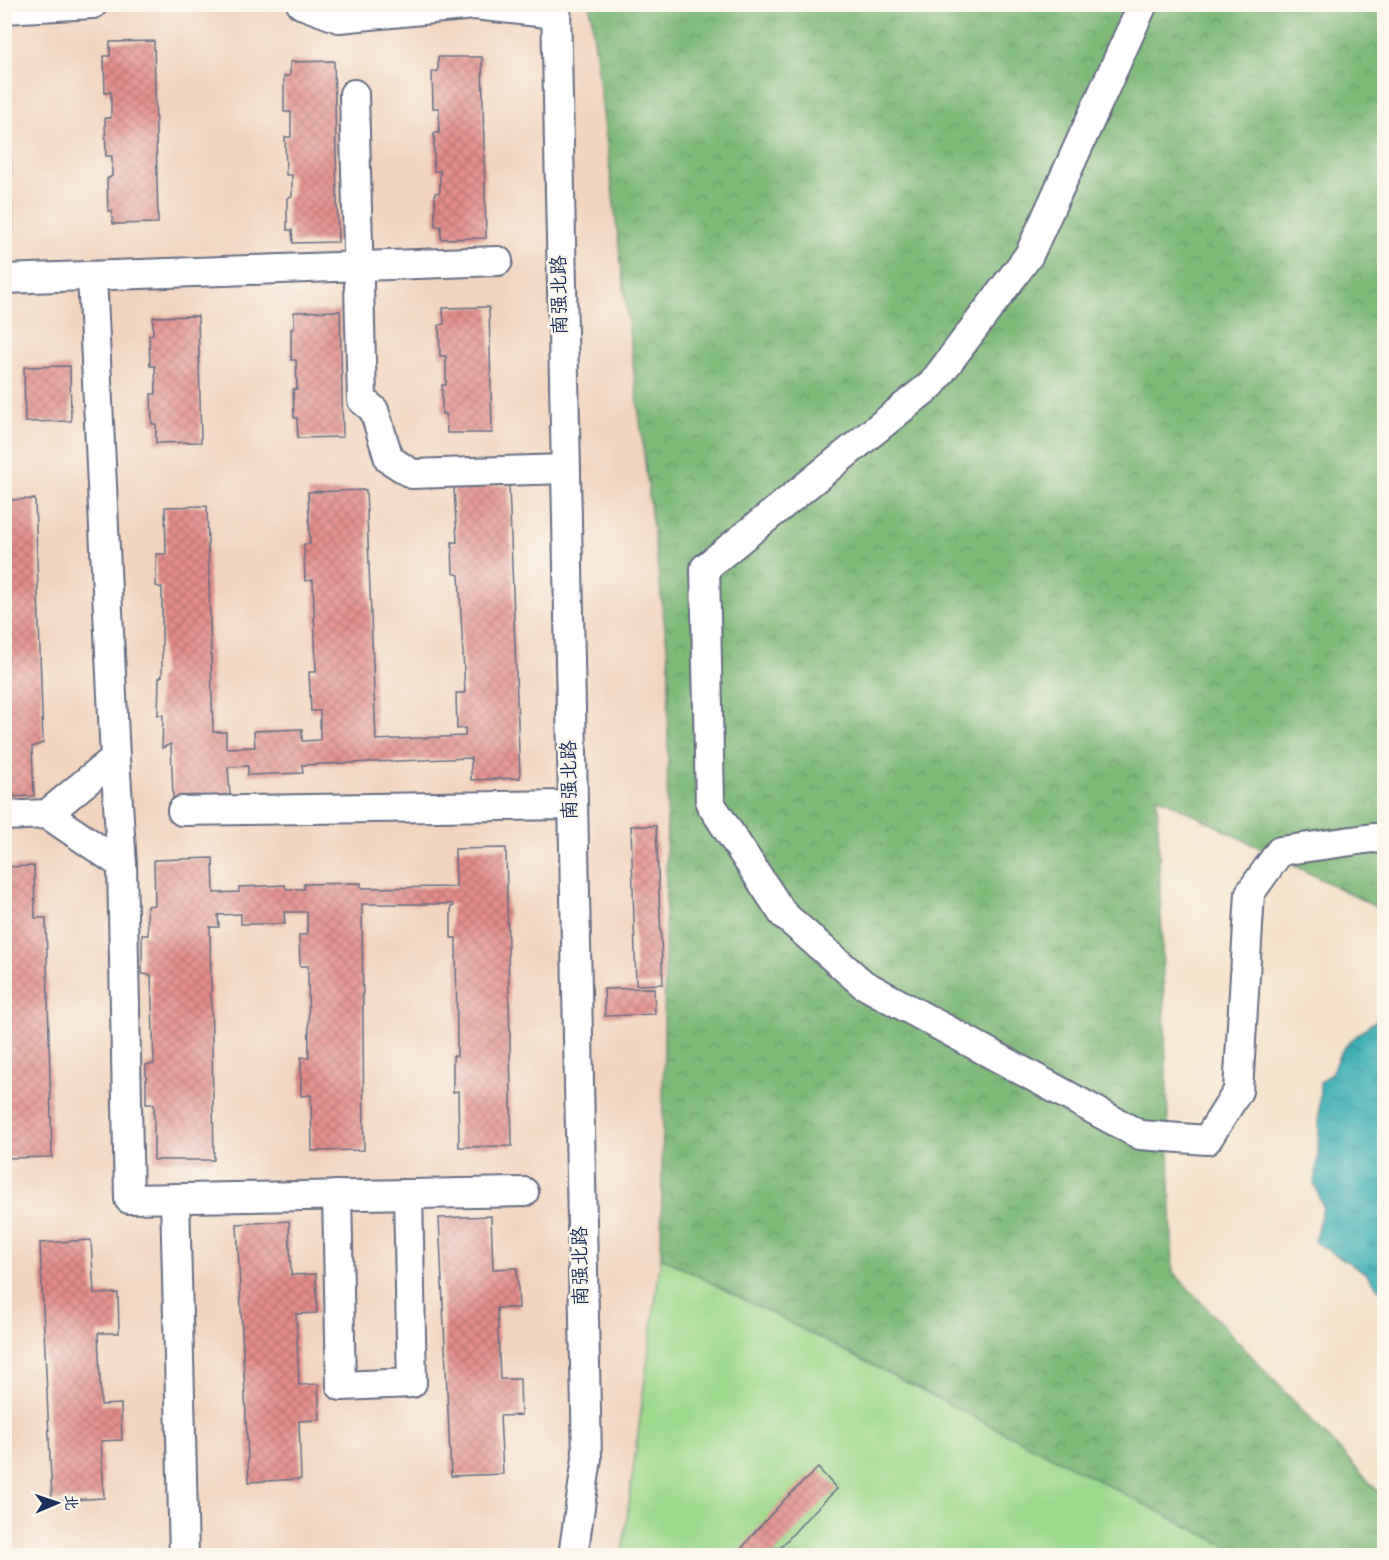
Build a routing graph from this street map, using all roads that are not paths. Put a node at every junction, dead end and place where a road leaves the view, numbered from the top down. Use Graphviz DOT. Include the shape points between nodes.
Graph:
graph roads {
  1 [pos="93,4"];
  2 [pos="301,4"];
  3 [pos="1143,4"];
  4 [pos="65,5"];
  5 [pos="4,9"];
  6 [pos="556,9"];
  7 [pos="354,94"];
  8 [pos="498,261"];
  9 [pos="359,266"];
  10 [pos="92,276"];
  11 [pos="4,279"];
  12 [pos="566,470"];
  13 [pos="115,758"];
  14 [pos="573,805"];
  15 [pos="182,811"];
  16 [pos="46,814"];
  17 [pos="4,816"];
  18 [pos="1384,838"];
  19 [pos="122,865"];
  20 [pos="524,1191"];
  21 [pos="408,1194"];
  22 [pos="337,1195"];
  23 [pos="175,1198"];
  24 [pos="184,1556"];
  25 [pos="573,1556"];
  1 -- 4 [label="street"];
  2 -- 6 [label="street" via="339,18 474,5"];
  3 -- 18 [label="street" via="1029,255 932,384 705,568 710,803 783,914 863,984 1140,1135 1207,1140 1238,1091 1250,893 1280,851"];
  4 -- 5 [label="street"];
  6 -- 12 [label="street, 南强北路"];
  7 -- 9 [label="street"];
  8 -- 9 [label="street"];
  9 -- 10 [label="street"];
  9 -- 12 [label="street" via="362,400 374,410 389,459 412,474"];
  10 -- 11 [label="street"];
  10 -- 13 [label="street"];
  12 -- 14 [label="street, 南强北路"];
  13 -- 16 [label="street"];
  13 -- 19 [label="street"];
  14 -- 15 [label="street"];
  14 -- 25 [label="street, 南强北路" via="587,1458"];
  16 -- 17 [label="street"];
  16 -- 19 [label="street"];
  19 -- 23 [label="street" via="129,1199"];
  20 -- 21 [label="street"];
  21 -- 22 [label="street"];
  21 -- 22 [label="street" via="412,1383 341,1386"];
  22 -- 23 [label="street"];
  23 -- 24 [label="street"];
}
